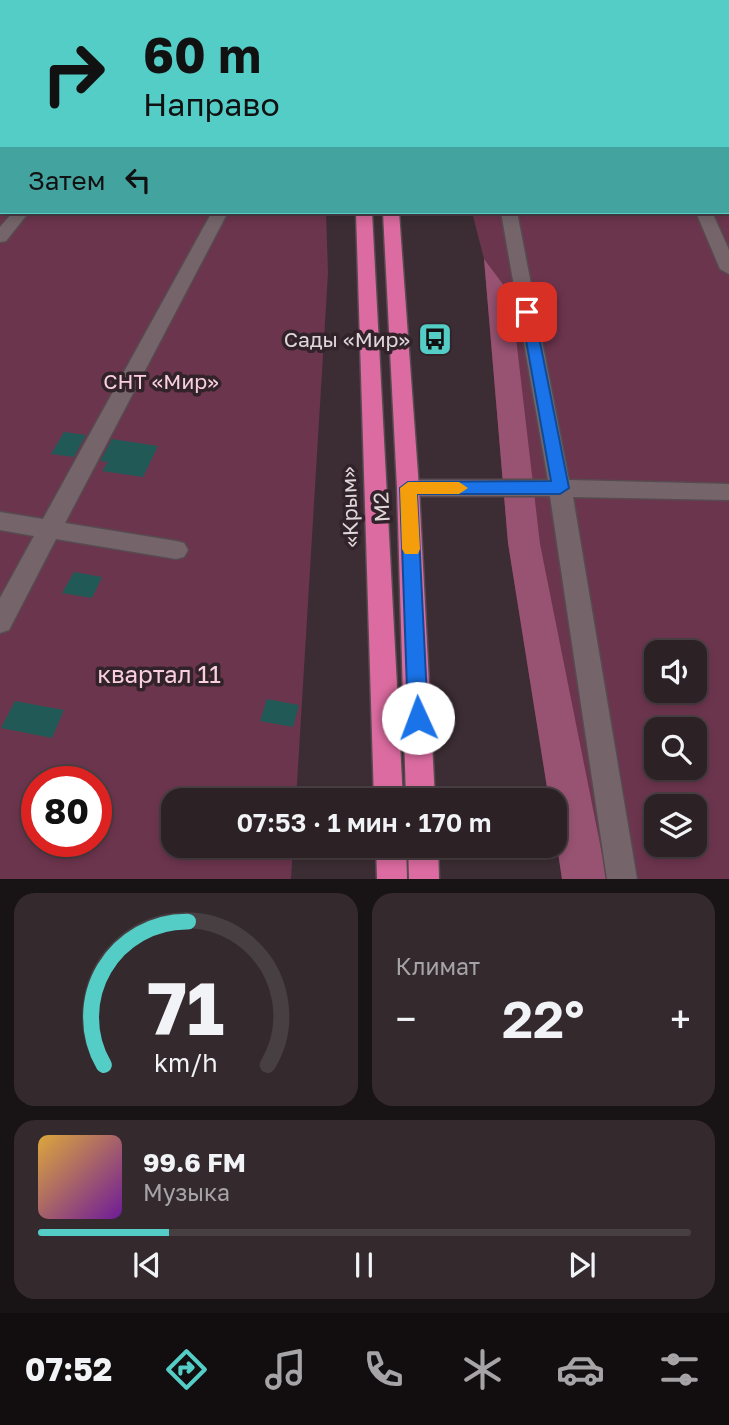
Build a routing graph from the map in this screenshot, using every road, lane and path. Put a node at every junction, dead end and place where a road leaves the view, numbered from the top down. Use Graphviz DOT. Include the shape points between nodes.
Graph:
graph roads {
  1 [pos="19,214"];
  2 [pos="219,214"];
  3 [pos="364,214"];
  4 [pos="391,214"];
  5 [pos="509,214"];
  6 [pos="705,214"];
  7 [pos="0,237"];
  8 [pos="729,269"];
  9 [pos="408,488"];
  10 [pos="560,488"];
  11 [pos="729,492"];
  12 [pos="0,521"];
  13 [pos="50,530"];
  14 [pos="176,550"];
  15 [pos="0,622"];
  16 [pos="388,788"];
  17 [pos="420,788"];
  18 [pos="391,858"];
  19 [pos="423,858"];
  20 [pos="392,879"];
  21 [pos="424,879"];
  22 [pos="622,879"];
  1 -- 7 [label="lane"];
  2 -- 13 [label="lane"];
  3 -- 16 [label="highway, «Крым»"];
  4 -- 9 [label="highway, М2"];
  5 -- 10 [label="lane"];
  6 -- 8 [label="lane"];
  9 -- 10 [label="lane"];
  9 -- 17 [label="highway, М2"];
  10 -- 11 [label="lane"];
  10 -- 22 [label="lane"];
  12 -- 13 [label="lane"];
  13 -- 14 [label="lane"];
  13 -- 15 [label="lane"];
  18 -- 20 [label="highway"];
  19 -- 21 [label="highway"];
}
